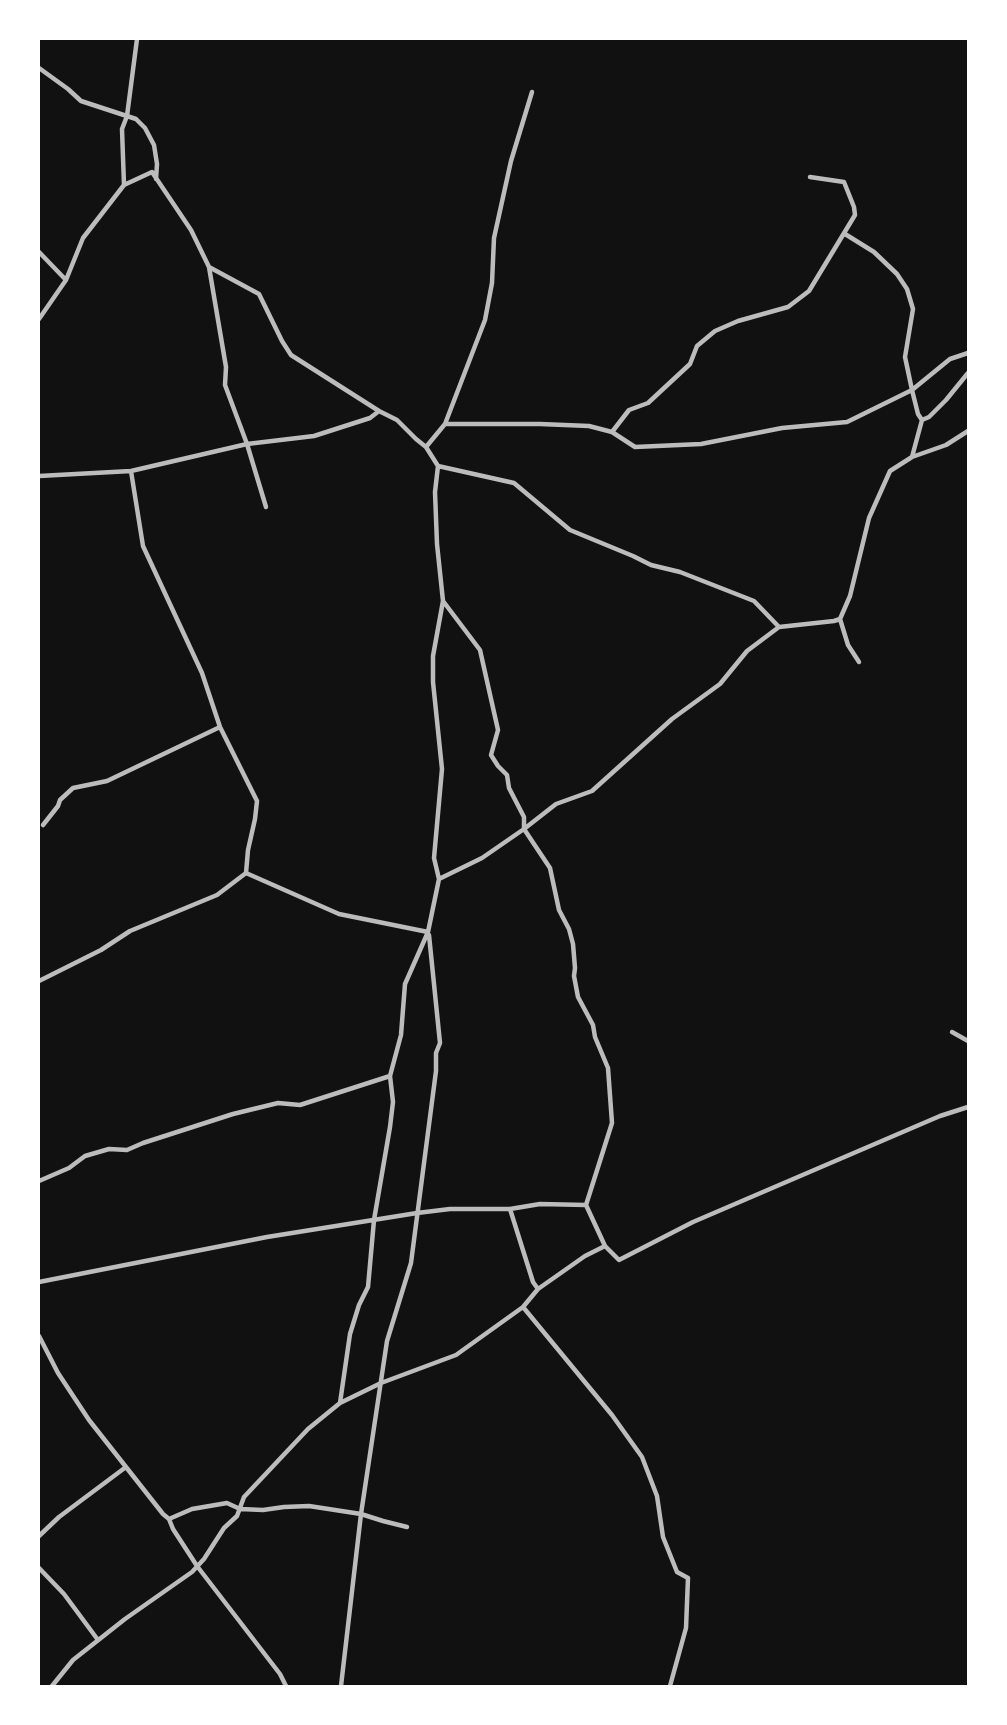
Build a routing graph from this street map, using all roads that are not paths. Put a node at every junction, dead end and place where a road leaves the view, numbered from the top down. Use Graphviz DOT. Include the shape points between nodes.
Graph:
graph roads {
  1 [pos="136,39"];
  2 [pos="39,68"];
  3 [pos="532,92"];
  4 [pos="127,116"];
  5 [pos="810,177"];
  6 [pos="156,179"];
  7 [pos="124,185"];
  8 [pos="845,234"];
  9 [pos="39,252"];
  10 [pos="209,267"];
  11 [pos="66,280"];
  12 [pos="39,319"];
  13 [pos="968,353"];
  14 [pos="968,373"];
  15 [pos="912,390"];
  16 [pos="379,411"];
  17 [pos="922,420"];
  18 [pos="445,424"];
  19 [pos="968,431"];
  20 [pos="612,432"];
  21 [pos="247,444"];
  22 [pos="426,447"];
  23 [pos="912,457"];
  24 [pos="438,466"];
  25 [pos="130,471"];
  26 [pos="39,476"];
  27 [pos="266,507"];
  28 [pos="443,601"];
  29 [pos="840,619"];
  30 [pos="779,627"];
  31 [pos="859,662"];
  32 [pos="220,727"];
  33 [pos="43,825"];
  34 [pos="524,829"];
  35 [pos="246,873"];
  36 [pos="439,879"];
  37 [pos="428,932"];
  38 [pos="39,981"];
  39 [pos="952,1032"];
  40 [pos="968,1041"];
  41 [pos="390,1076"];
  42 [pos="968,1107"];
  43 [pos="39,1181"];
  44 [pos="586,1205"];
  45 [pos="510,1209"];
  46 [pos="417,1213"];
  47 [pos="374,1220"];
  48 [pos="605,1246"];
  49 [pos="39,1282"];
  50 [pos="538,1289"];
  51 [pos="523,1307"];
  52 [pos="39,1336"];
  53 [pos="381,1383"];
  54 [pos="340,1402"];
  55 [pos="126,1467"];
  56 [pos="240,1509"];
  57 [pos="361,1514"];
  58 [pos="169,1519"];
  59 [pos="407,1527"];
  60 [pos="39,1536"];
  61 [pos="197,1566"];
  62 [pos="39,1568"];
  63 [pos="98,1640"];
  64 [pos="52,1686"];
  65 [pos="286,1686"];
  66 [pos="340,1686"];
  67 [pos="670,1686"];
  1 -- 4 [label="street"];
  2 -- 4 [label="street" via="81,101"];
  3 -- 18 [label="street" via="494,238 485,320"];
  4 -- 6 [label="street" via="145,128 154,145"];
  4 -- 7 [label="street" via="122,129"];
  5 -- 8 [label="street" via="844,182 855,215"];
  6 -- 7 [label="street" via="152,172"];
  6 -- 10 [label="street"];
  7 -- 11 [label="street" via="83,238"];
  8 -- 15 [label="street" via="874,252 907,290 913,309 905,357"];
  8 -- 20 [label="street" via="809,291 788,307 715,331 697,346 690,364 648,403 629,410"];
  9 -- 11 [label="street"];
  10 -- 16 [label="street" via="259,294 291,354"];
  10 -- 21 [label="street" via="226,367 225,385"];
  11 -- 12 [label="street"];
  13 -- 15 [label="street" via="950,359"];
  14 -- 17 [label="street" via="946,400"];
  15 -- 17 [label="street"];
  15 -- 20 [label="street" via="847,422 782,428 701,444 635,447"];
  16 -- 21 [label="street" via="314,436"];
  16 -- 22 [label="street" via="397,420"];
  17 -- 23 [label="street"];
  18 -- 20 [label="street" via="589,426"];
  18 -- 22 [label="street"];
  19 -- 23 [label="street" via="946,445"];
  21 -- 25 [label="street"];
  21 -- 27 [label="street"];
  22 -- 24 [label="street"];
  23 -- 29 [label="street" via="890,471 873,508 850,596"];
  24 -- 28 [label="street" via="435,492"];
  24 -- 30 [label="street" via="514,483 570,530 651,565 754,601"];
  25 -- 26 [label="street"];
  25 -- 32 [label="street" via="143,546 202,673"];
  28 -- 34 [label="street" via="480,650 498,730 491,755 507,775 524,817"];
  28 -- 36 [label="street" via="433,656 442,769 434,858"];
  29 -- 30 [label="street"];
  29 -- 31 [label="street" via="848,645"];
  30 -- 34 [label="street" via="747,651 720,684 672,719 592,791 556,804"];
  32 -- 33 [label="street" via="106,781 73,788"];
  32 -- 35 [label="street" via="257,801"];
  34 -- 36 [label="street" via="482,858"];
  34 -- 44 [label="street" via="550,868 559,910 573,944 578,997 608,1068 612,1123"];
  35 -- 37 [label="street" via="339,914"];
  35 -- 38 [label="street" via="217,895 130,931"];
  36 -- 37 [label="street"];
  37 -- 41 [label="street" via="405,984 401,1035"];
  37 -- 46 [label="street" via="440,1043"];
  39 -- 40 [label="street"];
  41 -- 43 [label="street" via="300,1105 278,1103 233,1114 127,1150 93,1153"];
  41 -- 47 [label="street" via="393,1102"];
  42 -- 48 [label="street" via="693,1222 619,1260"];
  44 -- 45 [label="street" via="540,1204"];
  44 -- 48 [label="street"];
  45 -- 46 [label="street"];
  45 -- 50 [label="street"];
  46 -- 47 [label="street"];
  46 -- 53 [label="street" via="411,1263 387,1341"];
  47 -- 49 [label="street"];
  47 -- 54 [label="street" via="368,1287 350,1334"];
  48 -- 50 [label="street"];
  50 -- 51 [label="street"];
  51 -- 53 [label="street" via="456,1355"];
  51 -- 67 [label="street" via="642,1457 657,1496 663,1537 677,1572 688,1578 686,1628"];
  52 -- 55 [label="street" via="64,1383"];
  53 -- 54 [label="street"];
  53 -- 57 [label="street"];
  54 -- 56 [label="street" via="308,1429 244,1497"];
  55 -- 58 [label="street"];
  55 -- 60 [label="street" via="59,1516"];
  56 -- 57 [label="street" via="309,1506"];
  56 -- 58 [label="street" via="227,1503 192,1509"];
  56 -- 61 [label="street"];
  57 -- 59 [label="street"];
  57 -- 66 [label="street"];
  58 -- 61 [label="street"];
  61 -- 63 [label="street"];
  61 -- 65 [label="street"];
  62 -- 63 [label="street"];
  63 -- 64 [label="street" via="73,1659"];
}
